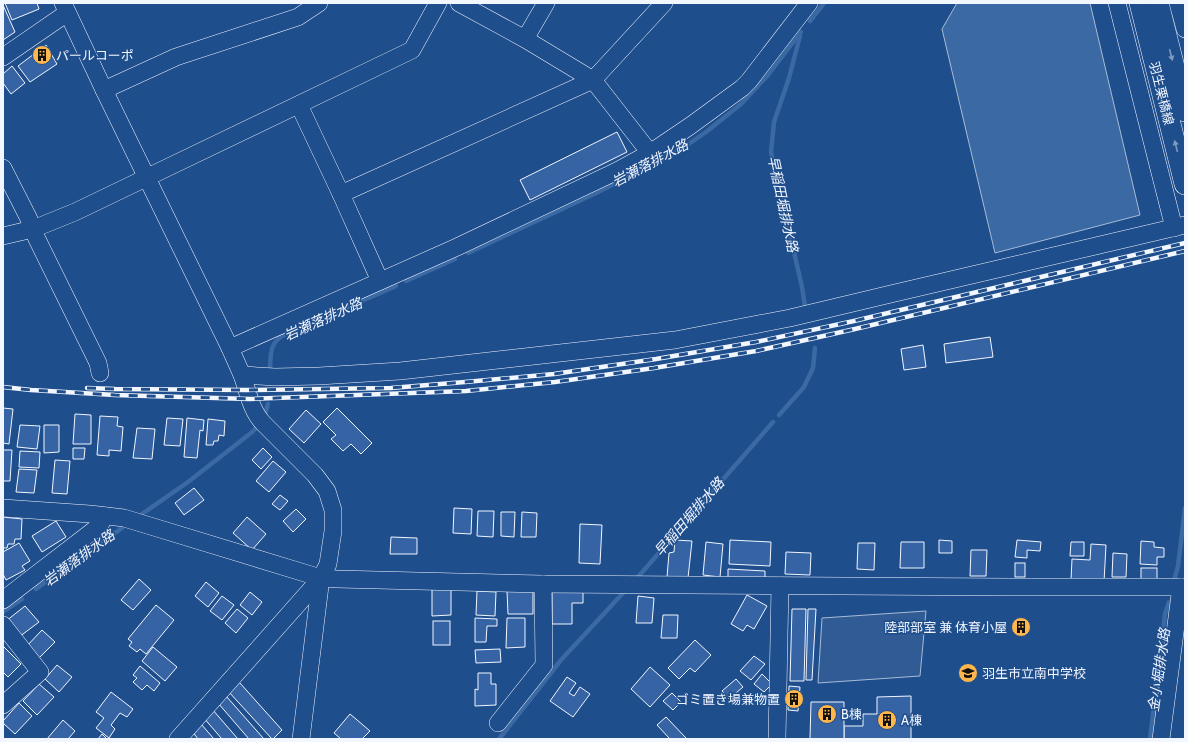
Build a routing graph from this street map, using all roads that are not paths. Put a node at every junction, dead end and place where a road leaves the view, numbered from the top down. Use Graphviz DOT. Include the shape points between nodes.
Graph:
graph roads {
  1 [pos="319,3"];
  2 [pos="438,3"];
  3 [pos="459,3"];
  4 [pos="546,3"];
  5 [pos="664,3"];
  6 [pos="809,3"];
  7 [pos="1117,3"];
  8 [pos="1178,3"];
  9 [pos="65,8"];
  10 [pos="1151,11"];
  11 [pos="1185,29"];
  12 [pos="525,39"];
  13 [pos="3,57"];
  14 [pos="592,80"];
  15 [pos="104,90"];
  16 [pos="299,105"];
  17 [pos="1185,111"];
  18 [pos="650,153"];
  19 [pos="3,168"];
  20 [pos="148,178"];
  21 [pos="1185,184"];
  22 [pos="341,194"];
  23 [pos="1180,227"];
  24 [pos="33,229"];
  25 [pos="3,236"];
  26 [pos="380,281"];
  27 [pos="230,348"];
  28 [pos="100,373"];
  29 [pos="242,375"];
  30 [pos="3,508"];
  31 [pos="104,516"];
  32 [pos="320,578"];
  33 [pos="543,584"];
  34 [pos="780,586"];
  35 [pos="1183,587"];
  36 [pos="3,600"];
  37 [pos="3,625"];
  38 [pos="3,705"];
  39 [pos="498,723"];
  40 [pos="178,739"];
  41 [pos="301,739"];
  42 [pos="777,739"];
  43 [pos="1161,739"];
  1 -- 15 [label="street" via="298,17 176,57"];
  2 -- 16 [label="street" via="412,50"];
  3 -- 12 [label="street"];
  4 -- 12 [label="street"];
  5 -- 14 [label="street"];
  6 -- 18 [label="street" via="742,88"];
  7 -- 23 [label="street"];
  8 -- 11 [label="street"];
  9 -- 13 [label="street"];
  9 -- 15 [label="street"];
  10 -- 17 [label="main road, 羽生栗橋線, one-way"];
  21 -- 10 [label="main road, 羽生栗橋線, one-way"];
  12 -- 14 [label="street"];
  14 -- 18 [label="street"];
  14 -- 22 [label="street"];
  15 -- 20 [label="street"];
  16 -- 20 [label="street"];
  16 -- 22 [label="street"];
  18 -- 26 [label="street" via="457,247"];
  19 -- 24 [label="street"];
  20 -- 24 [label="street"];
  20 -- 27 [label="street"];
  22 -- 26 [label="street"];
  23 -- 29 [label="street" via="790,318 675,340 400,371 319,376"];
  24 -- 25 [label="street"];
  24 -- 28 [label="street" via="98,363"];
  26 -- 27 [label="street"];
  27 -- 29 [label="street"];
  29 -- 32 [label="street" via="258,418 315,475 327,491 333,510 333,531 328,564"];
  30 -- 31 [label="street"];
  31 -- 32 [label="street" via="124,518"];
  31 -- 36 [label="street" via="94,530"];
  32 -- 33 [label="street"];
  32 -- 40 [label="street"];
  32 -- 41 [label="street"];
  33 -- 34 [label="street"];
  33 -- 39 [label="street" via="544,665"];
  34 -- 35 [label="street"];
  34 -- 42 [label="street"];
  35 -- 43 [label="street"];
  37 -- 38 [label="street" via="40,672"];
}
